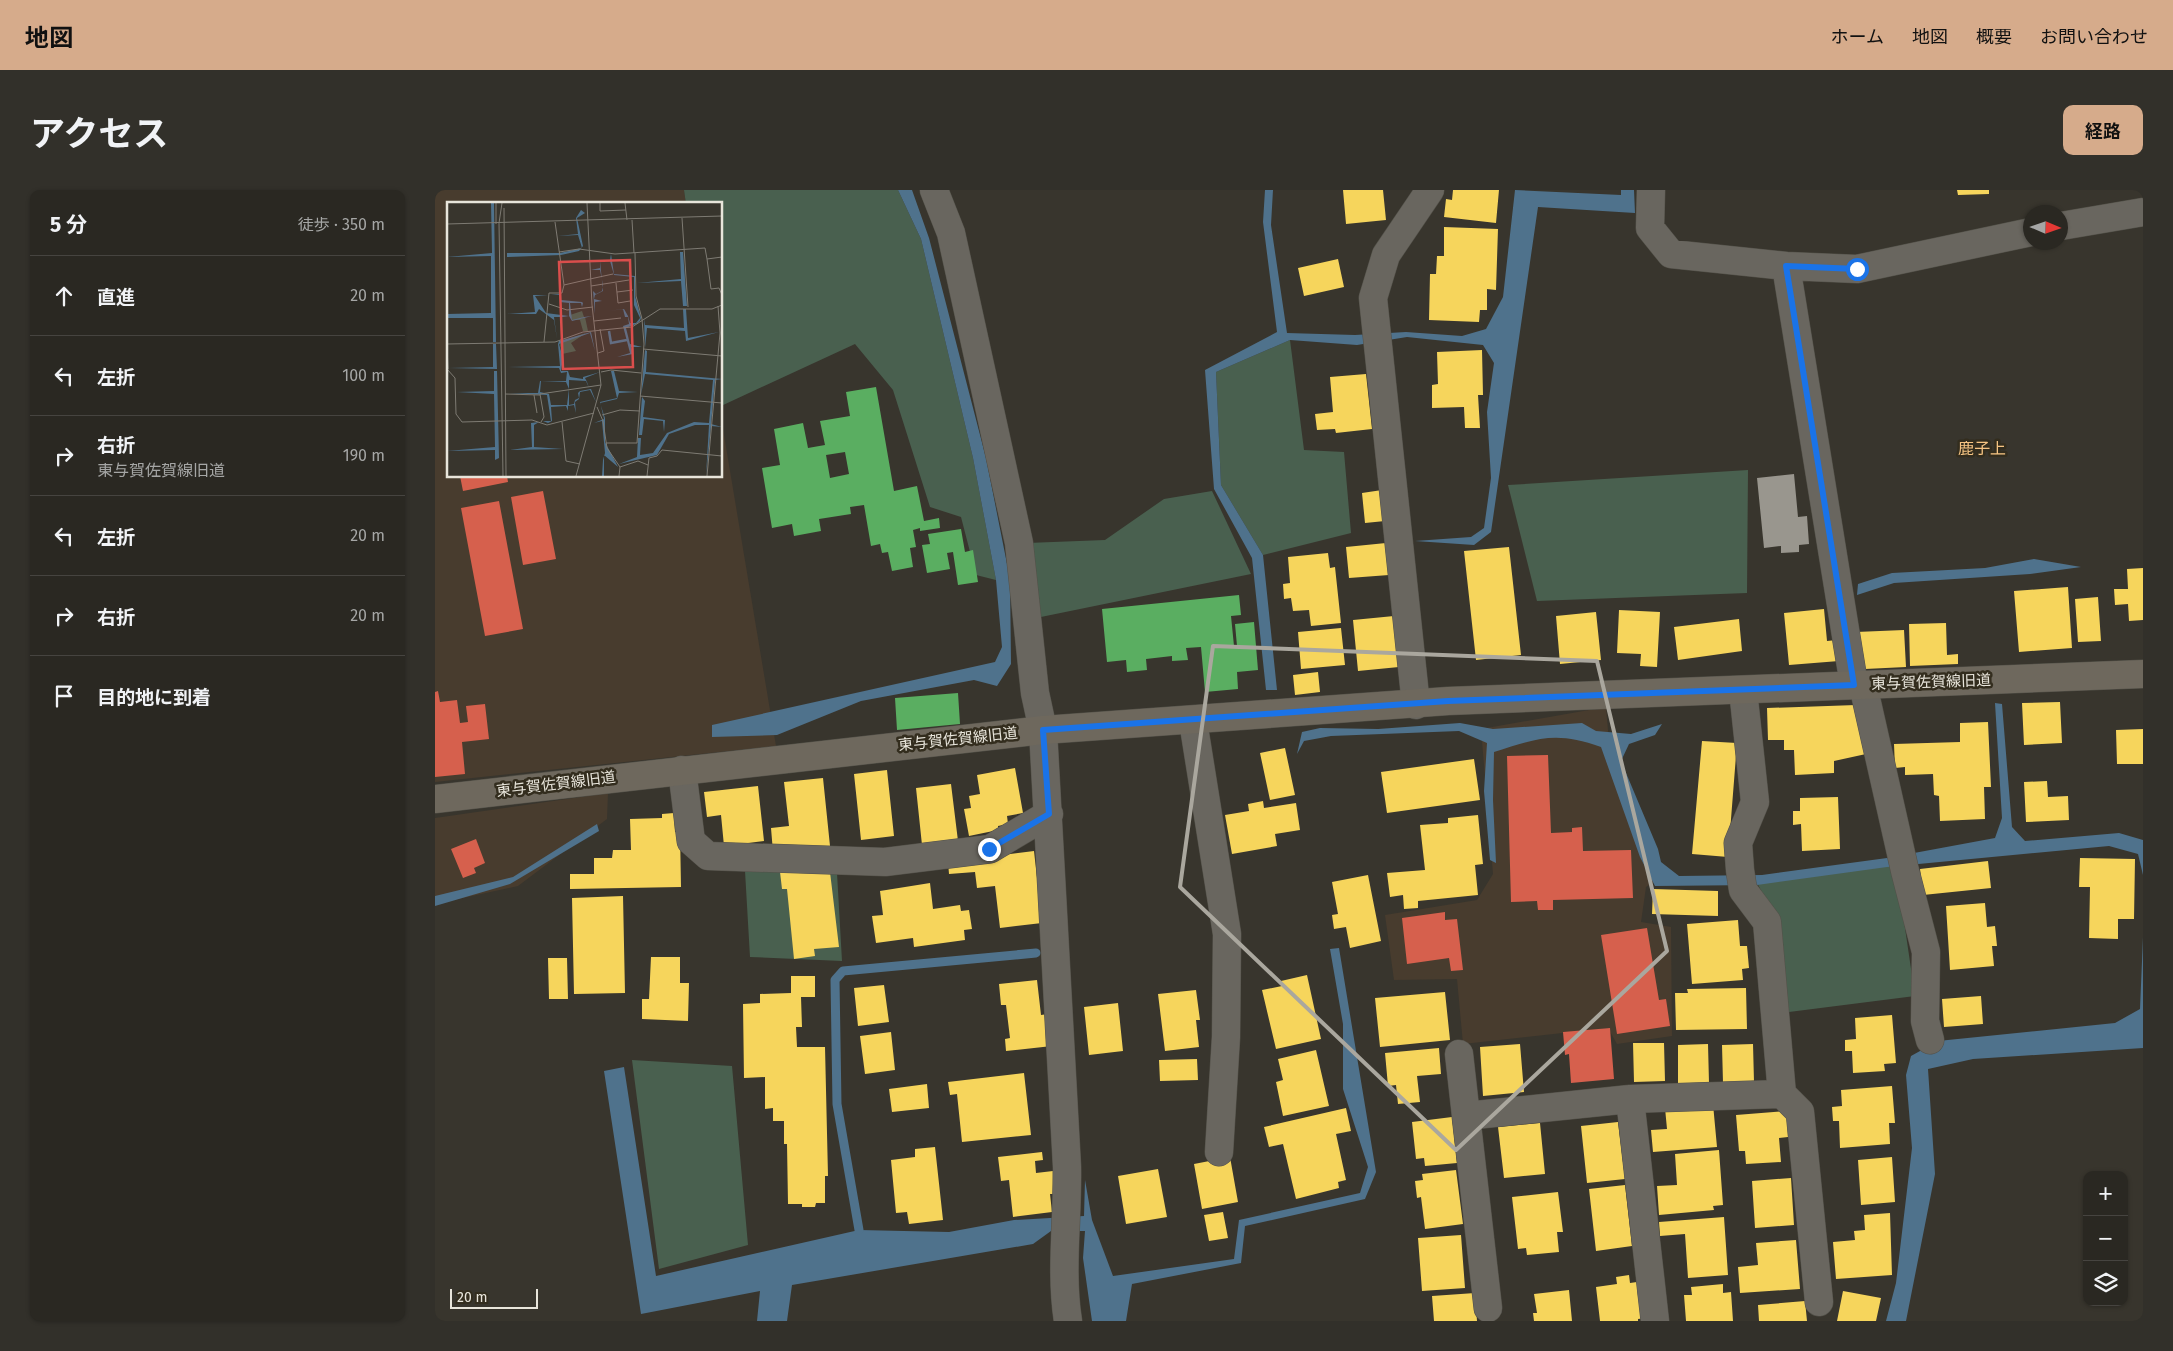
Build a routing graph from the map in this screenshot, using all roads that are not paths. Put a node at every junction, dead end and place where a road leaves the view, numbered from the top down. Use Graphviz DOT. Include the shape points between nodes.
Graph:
graph roads {
  1 [pos="934,190"];
  2 [pos="1430,190"];
  3 [pos="1651,190"];
  4 [pos="2143,212"];
  5 [pos="2068,225"];
  6 [pos="2023,234"];
  7 [pos="1786,266"];
  8 [pos="2143,674"];
  9 [pos="1859,685"];
  10 [pos="1743,690"];
  11 [pos="1416,705"];
  12 [pos="1193,721"];
  13 [pos="1043,730"];
  14 [pos="682,770"];
  15 [pos="435,799"];
  16 [pos="1049,814"];
  17 [pos="1930,1040"];
  18 [pos="1459,1054"];
  19 [pos="1781,1094"];
  20 [pos="1630,1099"];
  21 [pos="1466,1116"];
  22 [pos="1219,1152"];
  23 [pos="1819,1302"];
  24 [pos="1488,1308"];
  25 [pos="1068,1321"];
  26 [pos="1655,1321"];
  1 -- 13 [label="street" via="951,234 1019,543 1035,693"];
  2 -- 11 [label="street" via="1386,255 1373,298"];
  3 -- 7 [label="street" via="1650,228 1671,254"];
  4 -- 5 [label="street"];
  6 -- 7 [label="street" via="1857,269"];
  7 -- 9 [label="street"];
  8 -- 9 [label="main road, 東与賀佐賀線旧道"];
  9 -- 10 [label="main road, 東与賀佐賀線旧道"];
  9 -- 17 [label="street" via="1926,952 1925,1020"];
  10 -- 11 [label="main road, 東与賀佐賀線旧道" via="1448,701"];
  10 -- 19 [label="street" via="1755,802 1738,843 1741,880 1767,922"];
  11 -- 12 [label="main road, 東与賀佐賀線旧道"];
  12 -- 13 [label="main road, 東与賀佐賀線旧道"];
  12 -- 22 [label="street" via="1227,934 1226,1037"];
  13 -- 14 [label="main road, 東与賀佐賀線旧道"];
  13 -- 16 [label="street"];
  14 -- 15 [label="main road, 東与賀佐賀線旧道"];
  14 -- 16 [label="street" via="691,841 708,856 885,862 989,849"];
  16 -- 25 [label="street" via="1067,1211 1063,1295"];
  18 -- 21 [label="street"];
  19 -- 20 [label="street"];
  19 -- 23 [label="street" via="1800,1112"];
  20 -- 21 [label="street"];
  20 -- 26 [label="street"];
  21 -- 24 [label="street"];
}
